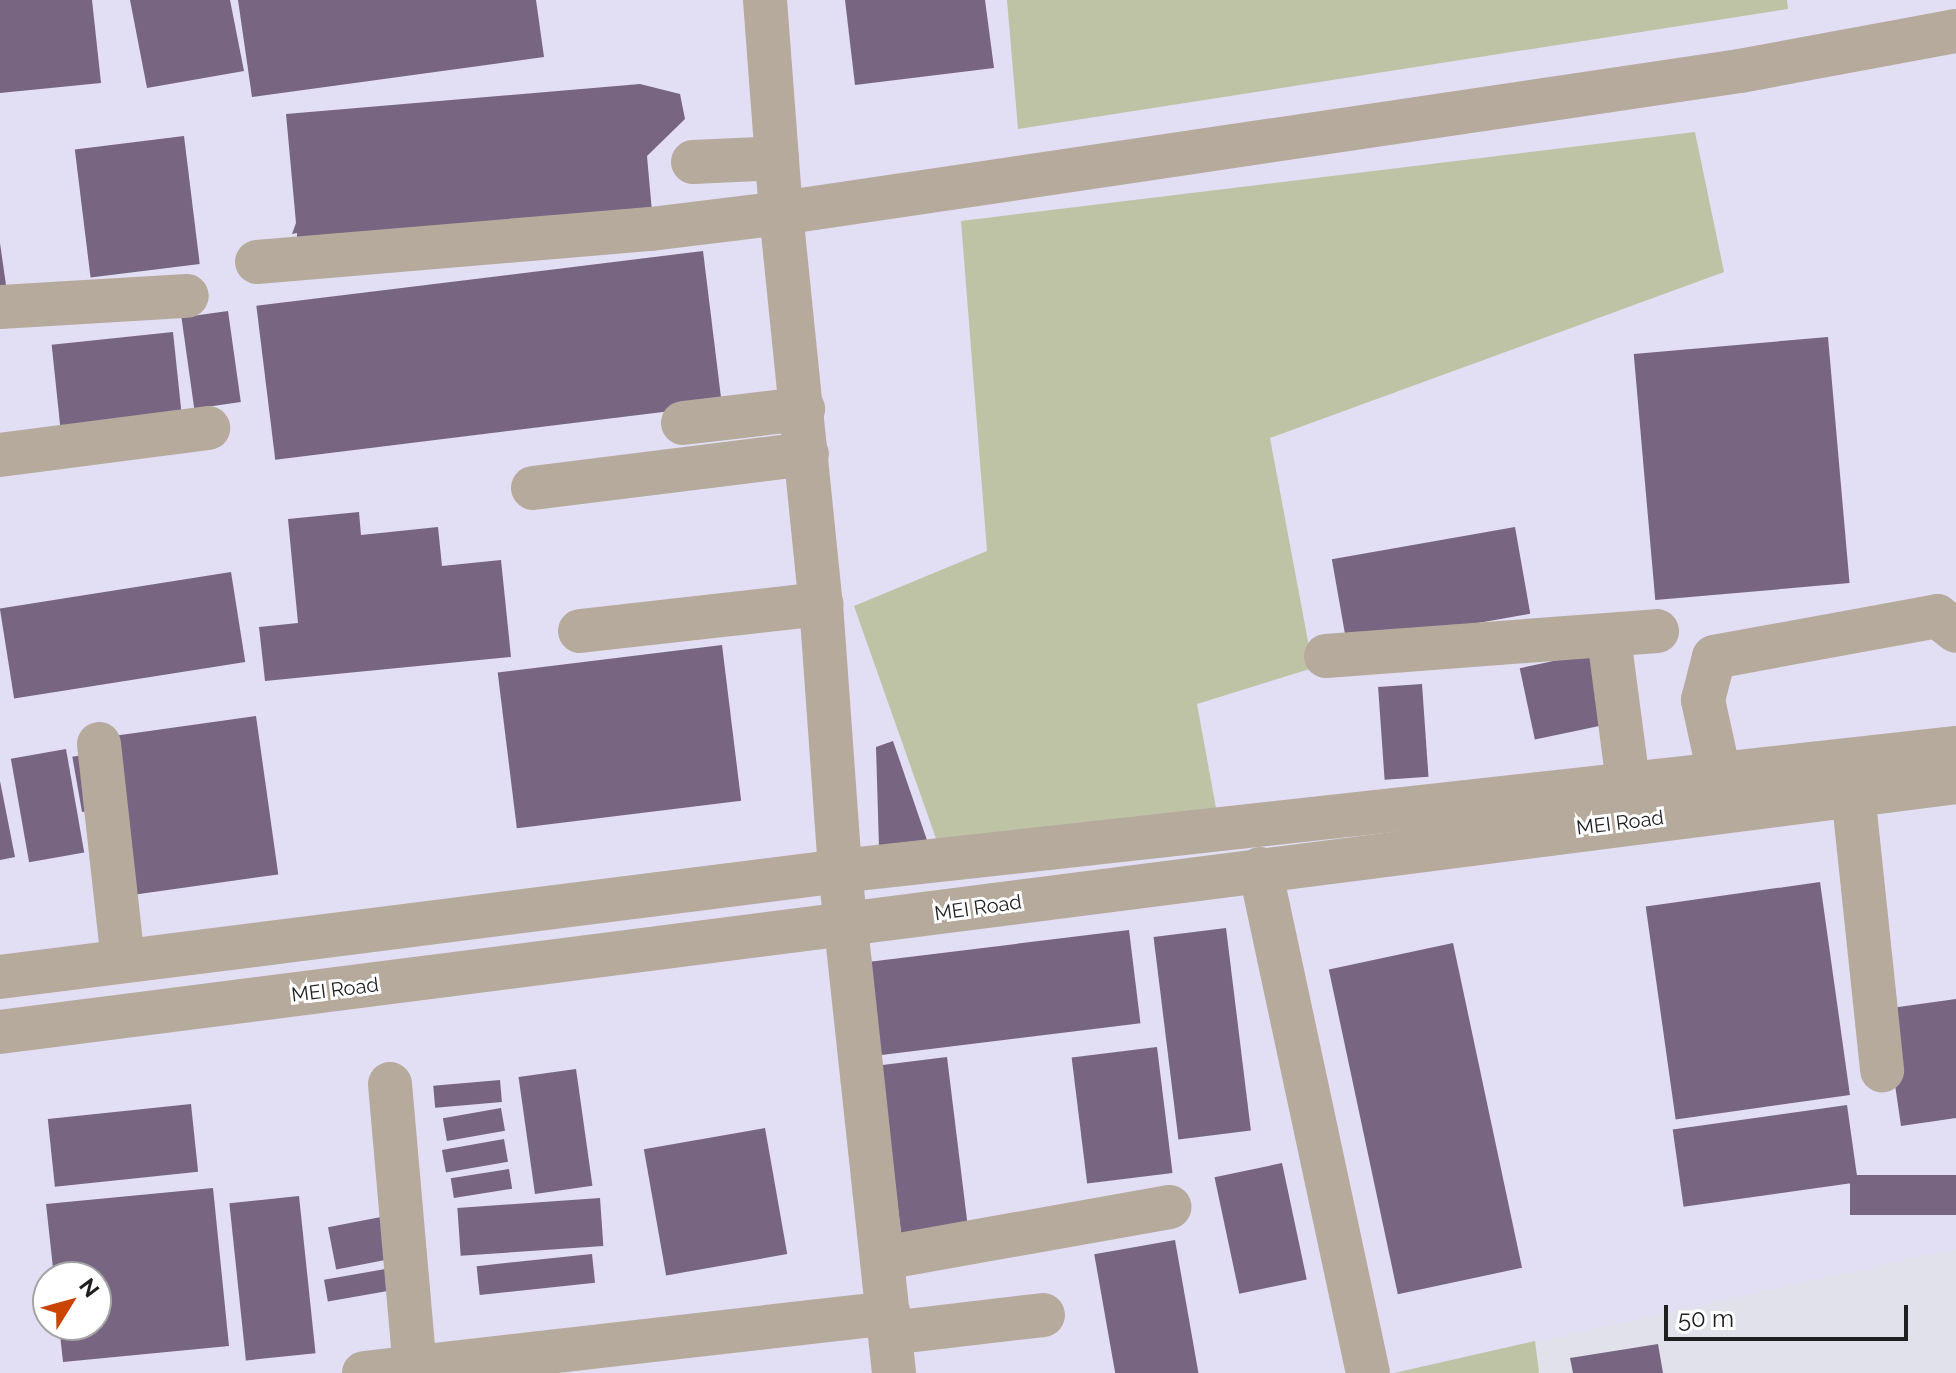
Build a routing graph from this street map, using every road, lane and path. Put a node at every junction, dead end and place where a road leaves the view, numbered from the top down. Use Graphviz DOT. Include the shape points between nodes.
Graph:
graph roads {
  1 [pos="765,0"];
  2 [pos="1956,31"];
  3 [pos="777,158"];
  4 [pos="693,162"];
  5 [pos="781,213"];
  6 [pos="257,262"];
  7 [pos="187,296"];
  8 [pos="0,307"];
  9 [pos="803,409"];
  10 [pos="683,423"];
  11 [pos="208,428"];
  12 [pos="807,454"];
  13 [pos="0,455"];
  14 [pos="533,488"];
  15 [pos="821,604"];
  16 [pos="580,631"];
  17 [pos="1657,631"];
  18 [pos="1956,631"];
  19 [pos="1609,638"];
  20 [pos="1326,656"];
  21 [pos="99,744"];
  22 [pos="1956,748"];
  23 [pos="1719,773"];
  24 [pos="1628,782"];
  25 [pos="1956,782"];
  26 [pos="1853,793"];
  27 [pos="1260,869"];
  28 [pos="840,871"];
  29 [pos="846,926"];
  30 [pos="123,961"];
  31 [pos="0,977"];
  32 [pos="0,1032"];
  33 [pos="1882,1070"];
  34 [pos="390,1084"];
  35 [pos="1169,1207"];
  36 [pos="883,1258"];
  37 [pos="1043,1315"];
  38 [pos="891,1340"];
  39 [pos="415,1367"];
  40 [pos="364,1373"];
  41 [pos="1368,1373"];
  1 -- 3 [label="street"];
  2 -- 5 [label="street" via="1740,71"];
  3 -- 4 [label="street"];
  3 -- 5 [label="street"];
  5 -- 6 [label="street"];
  5 -- 9 [label="street"];
  7 -- 8 [label="street"];
  9 -- 10 [label="street"];
  9 -- 12 [label="street"];
  11 -- 13 [label="street"];
  12 -- 14 [label="street"];
  12 -- 15 [label="street"];
  15 -- 16 [label="street"];
  15 -- 28 [label="street"];
  17 -- 19 [label="street"];
  18 -- 23 [label="street" via="1937,616 1714,657 1703,700"];
  19 -- 20 [label="street"];
  19 -- 24 [label="street"];
  21 -- 30 [label="street"];
  22 -- 23 [label="street, MEI Road"];
  23 -- 24 [label="street, MEI Road"];
  24 -- 28 [label="street, MEI Road"];
  25 -- 26 [label="street, MEI Road"];
  26 -- 27 [label="street, MEI Road"];
  26 -- 33 [label="street"];
  27 -- 29 [label="street, MEI Road"];
  27 -- 41 [label="street"];
  28 -- 29 [label="street"];
  28 -- 30 [label="street, MEI Road"];
  29 -- 32 [label="street, MEI Road"];
  29 -- 36 [label="street"];
  30 -- 31 [label="street, MEI Road"];
  34 -- 39 [label="street"];
  35 -- 36 [label="street"];
  36 -- 38 [label="street"];
  37 -- 38 [label="street"];
  38 -- 39 [label="street"];
  39 -- 40 [label="street"];
}
